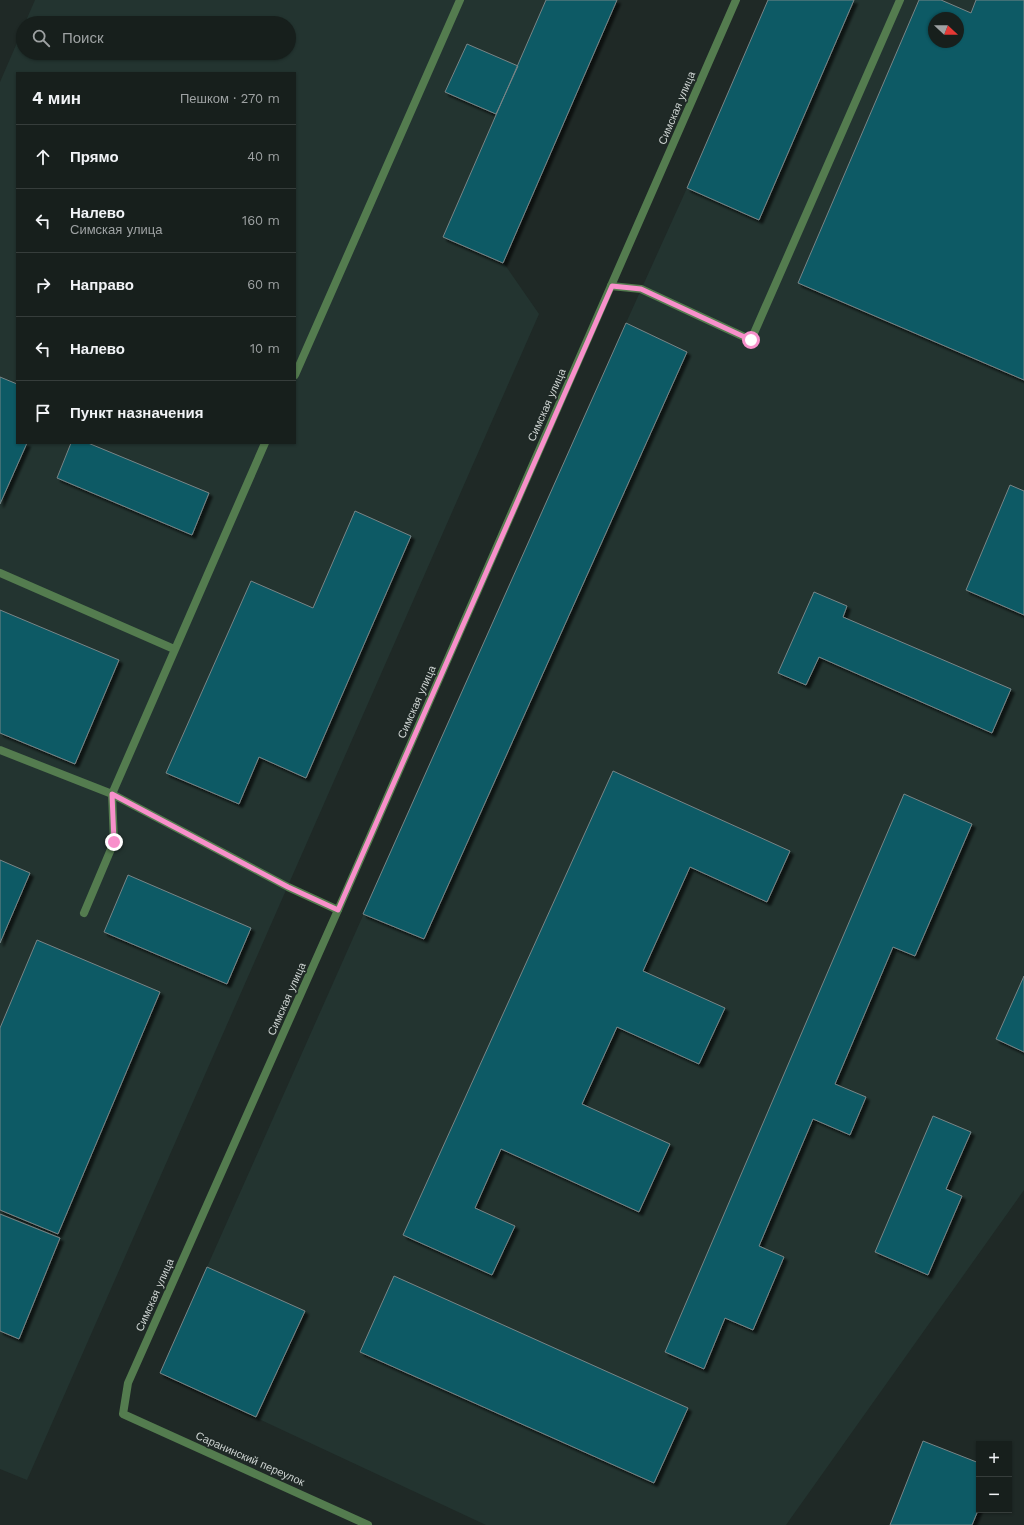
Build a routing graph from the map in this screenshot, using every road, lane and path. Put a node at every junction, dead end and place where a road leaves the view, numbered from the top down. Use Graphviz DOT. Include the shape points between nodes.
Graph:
graph roads {
  1 [pos="460,0"];
  2 [pos="736,0"];
  3 [pos="900,0"];
  4 [pos="612,286"];
  5 [pos="296,373"];
  6 [pos="265,444"];
  7 [pos="0,574"];
  8 [pos="174,649"];
  9 [pos="0,750"];
  10 [pos="112,794"];
  11 [pos="338,910"];
  12 [pos="84,913"];
  13 [pos="123,1414"];
  14 [pos="368,1525"];
  1 -- 5 [label="street"];
  2 -- 4 [label="street, Симская улица"];
  3 -- 4 [label="street" via="751,340 641,289"];
  4 -- 11 [label="street, Симская улица"];
  6 -- 8 [label="street"];
  7 -- 8 [label="street"];
  8 -- 10 [label="street"];
  9 -- 10 [label="street"];
  10 -- 11 [label="street" via="288,887"];
  10 -- 12 [label="street" via="114,842"];
  11 -- 13 [label="street, Симская улица" via="128,1383"];
  13 -- 14 [label="street, Саранинский переулок"];
}
